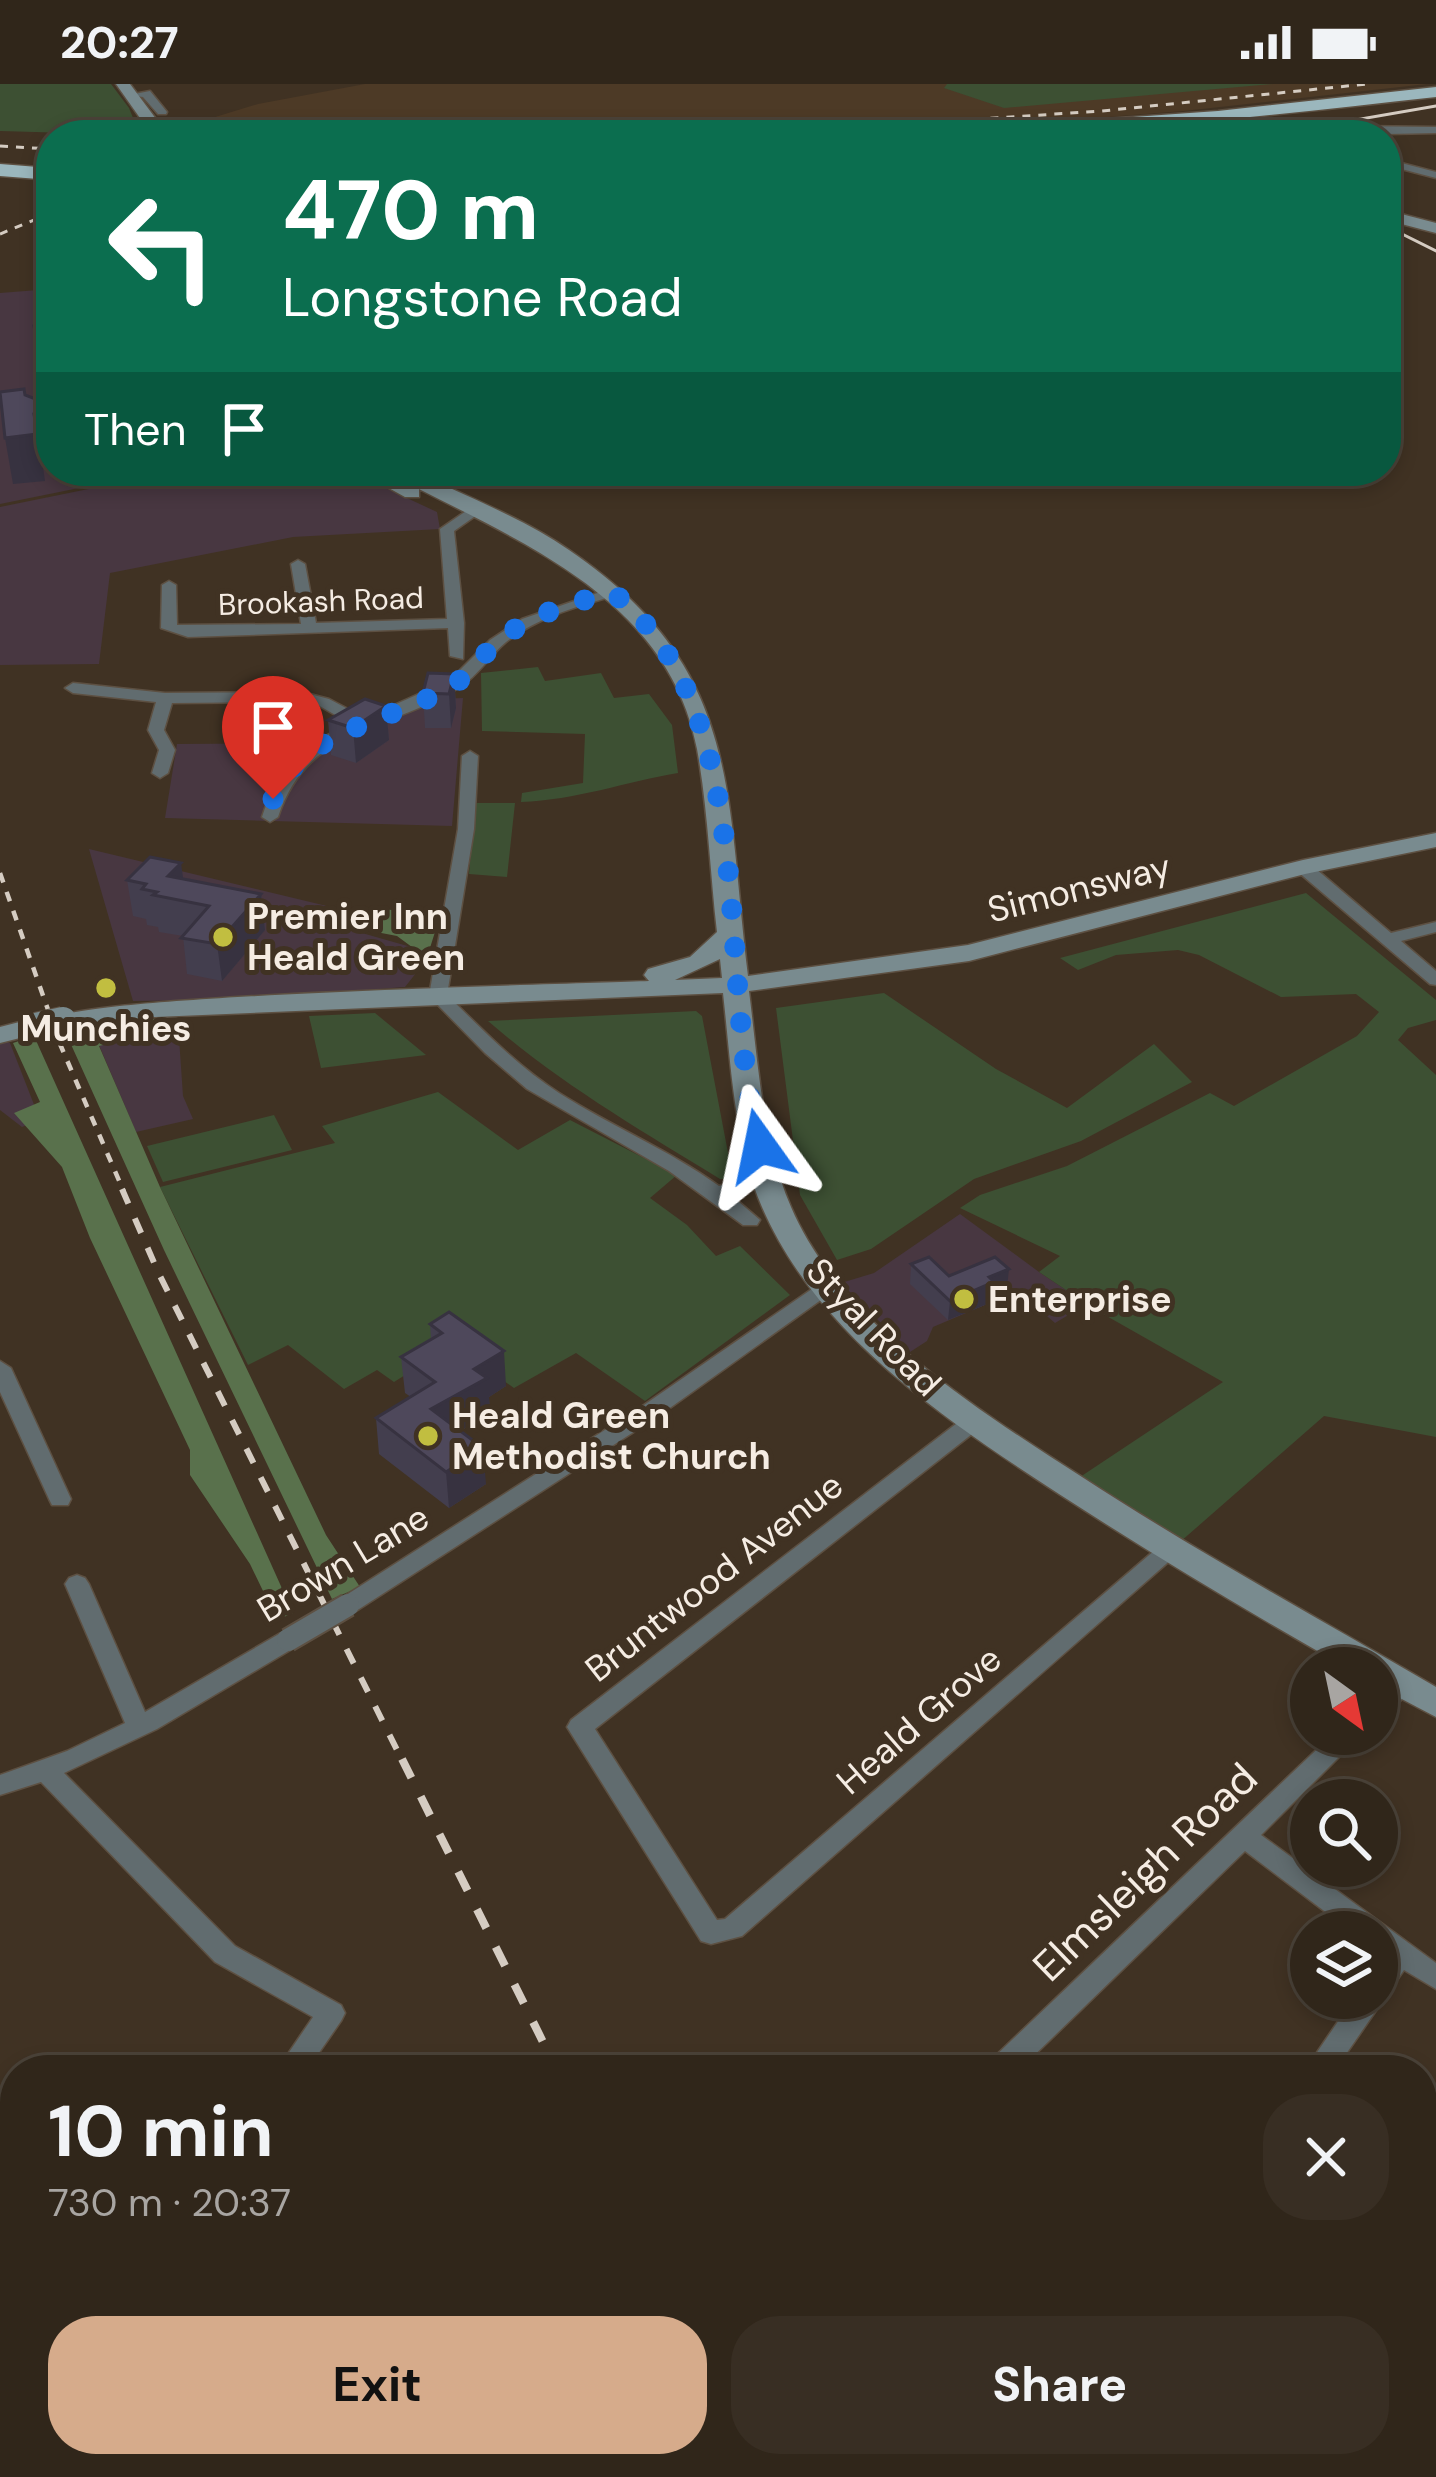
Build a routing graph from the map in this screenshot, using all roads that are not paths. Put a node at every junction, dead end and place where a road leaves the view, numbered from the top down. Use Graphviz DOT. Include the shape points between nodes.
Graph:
graph roads {
  1 [pos="129,90"];
  2 [pos="1436,96"];
  3 [pos="152,120"];
  4 [pos="1162,120"];
  5 [pos="1187,120"];
  6 [pos="1401,130"];
  7 [pos="1436,130"];
  8 [pos="1401,166"];
  9 [pos="0,167"];
  10 [pos="36,170"];
  11 [pos="1436,175"];
  12 [pos="1401,216"];
  13 [pos="1436,228"];
  14 [pos="399,486"];
  15 [pos="430,486"];
  16 [pos="474,512"];
  17 [pos="298,564"];
  18 [pos="169,585"];
  19 [pos="612,592"];
  20 [pos="456,622"];
  21 [pos="309,629"];
  22 [pos="458,656"];
  23 [pos="73,688"];
  24 [pos="166,698"];
  25 [pos="361,723"];
  26 [pos="470,756"];
  27 [pos="141,766"];
  28 [pos="270,817"];
  29 [pos="1436,840"];
  30 [pos="1303,867"];
  31 [pos="1436,927"];
  32 [pos="731,931"];
  33 [pos="1387,939"];
  34 [pos="1436,980"];
  35 [pos="736,985"];
  36 [pos="513,994"];
  37 [pos="438,997"];
  38 [pos="0,1035"];
  39 [pos="741,1185"];
  40 [pos="716,1194"];
  41 [pos="750,1220"];
  42 [pos="825,1287"];
  43 [pos="0,1368"];
  44 [pos="6,1397"];
  45 [pos="973,1422"];
  46 [pos="61,1499"];
  47 [pos="1170,1550"];
  48 [pos="77,1584"];
  49 [pos="1327,1647"];
  50 [pos="1398,1688"];
  51 [pos="1436,1704"];
  52 [pos="139,1727"];
  53 [pos="1326,1755"];
  54 [pos="48,1772"];
  55 [pos="0,1786"];
  56 [pos="1243,1834"];
  57 [pos="1345,1911"];
  58 [pos="711,1934"];
  59 [pos="1400,1953"];
  60 [pos="1398,1956"];
  61 [pos="1436,1978"];
  62 [pos="1354,2019"];
  63 [pos="302,2055"];
  64 [pos="1015,2055"];
  65 [pos="1329,2055"];
  1 -- 3 [label="main road"];
  2 -- 4 [label="highway"];
  2 -- 5 [label="highway"];
  6 -- 7 [label="street"];
  8 -- 11 [label="street"];
  9 -- 10 [label="highway"];
  12 -- 13 [label="main road"];
  14 -- 16 [label="main road, Styal Road" via="447,509"];
  15 -- 16 [label="main road, Styal Road"];
  16 -- 19 [label="main road, Styal Road" via="559,552"];
  16 -- 20 [label="street" via="447,529"];
  17 -- 21 [label="street"];
  18 -- 21 [label="street, Brookash Road" via="169,628"];
  19 -- 25 [label="street" via="524,624 455,683"];
  19 -- 32 [label="main road, Styal Road" via="660,639 693,698 708,747"];
  20 -- 21 [label="street, Brookash Road"];
  20 -- 22 [label="street"];
  23 -- 24 [label="street"];
  24 -- 25 [label="street" via="302,697"];
  24 -- 27 [label="street" via="156,730 167,750 160,769"];
  25 -- 28 [label="street" via="286,775"];
  26 -- 37 [label="street"];
  29 -- 30 [label="main road, Simonsway"];
  30 -- 33 [label="street"];
  30 -- 35 [label="main road, Simonsway" via="969,953"];
  31 -- 33 [label="street"];
  32 -- 35 [label="main road, Styal Road"];
  32 -- 36 [label="main road" via="716,951 673,973 539,984"];
  33 -- 34 [label="street"];
  35 -- 36 [label="main road, Simonsway"];
  35 -- 42 [label="main road, Styal Road" via="750,1109 776,1206"];
  36 -- 37 [label="main road"];
  37 -- 38 [label="main road, bridge" via="155,1009"];
  37 -- 40 [label="street" via="513,1070"];
  39 -- 40 [label="street"];
  40 -- 41 [label="street"];
  42 -- 45 [label="main road, Styal Road" via="903,1367"];
  42 -- 52 [label="street, Brown Lane, bridge" via="652,1410 348,1605"];
  43 -- 44 [label="street"];
  44 -- 46 [label="street"];
  45 -- 47 [label="main road, Styal Road"];
  45 -- 58 [label="street, Bruntwood Avenue" via="580,1727"];
  47 -- 49 [label="main road, Styal Road"];
  47 -- 58 [label="street, Heald Grove" via="733,1928"];
  48 -- 52 [label="street"];
  50 -- 51 [label="main road, Styal Road"];
  52 -- 54 [label="street, Brown Lane"];
  53 -- 56 [label="street, Elmsleigh Road"];
  54 -- 55 [label="street, Brown Lane"];
  54 -- 63 [label="street" via="225,1954 332,2014"];
  56 -- 57 [label="street"];
  56 -- 64 [label="street, Elmsleigh Road"];
  59 -- 60 [label="street"];
  59 -- 61 [label="street"];
  62 -- 65 [label="street"];
}
